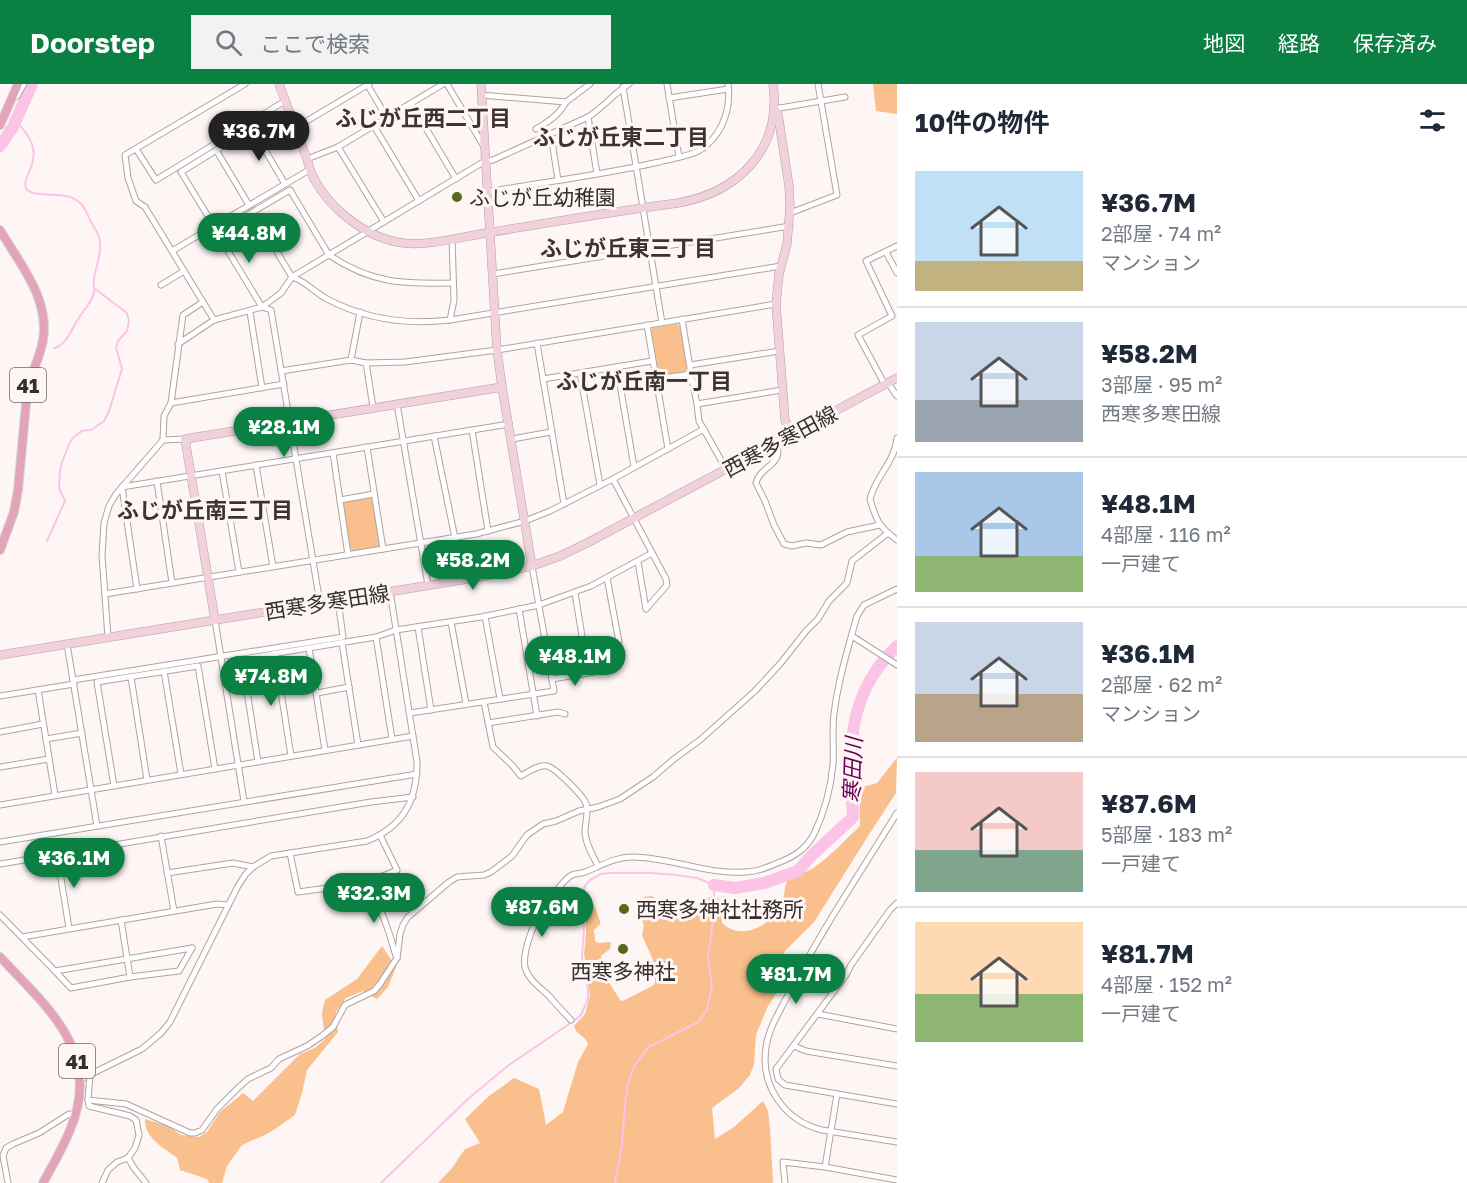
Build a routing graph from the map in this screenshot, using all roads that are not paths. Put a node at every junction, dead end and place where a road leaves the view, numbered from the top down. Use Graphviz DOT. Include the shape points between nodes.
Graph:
graph roads {
  1 [pos="18,84"];
  2 [pos="24,84"];
  3 [pos="245,84"];
  4 [pos="279,84"];
  5 [pos="368,84"];
  6 [pos="445,84"];
  7 [pos="481,84"];
  8 [pos="590,84"];
  9 [pos="666,84"];
  10 [pos="773,84"];
  11 [pos="818,84"];
  12 [pos="626,86"];
  13 [pos="728,86"];
  14 [pos="582,87"];
  15 [pos="481,95"];
  16 [pos="845,97"];
  17 [pos="12,98"];
  18 [pos="669,98"];
  19 [pos="285,101"];
  20 [pos="821,101"];
  21 [pos="566,102"];
  22 [pos="411,104"];
  23 [pos="774,109"];
  24 [pos="2,115"];
  25 [pos="387,117"];
  26 [pos="588,117"];
  27 [pos="0,125"];
  28 [pos="374,126"];
  29 [pos="295,128"];
  30 [pos="536,129"];
  31 [pos="551,135"];
  32 [pos="338,147"];
  33 [pos="485,147"];
  34 [pos="136,148"];
  35 [pos="216,150"];
  36 [pos="679,157"];
  37 [pos="307,159"];
  38 [pos="485,161"];
  39 [pos="637,167"];
  40 [pos="309,170"];
  41 [pos="597,174"];
  42 [pos="456,179"];
  43 [pos="558,180"];
  44 [pos="285,184"];
  45 [pos="488,192"];
  46 [pos="419,201"];
  47 [pos="249,205"];
  48 [pos="644,208"];
  49 [pos="253,212"];
  50 [pos="790,213"];
  51 [pos="384,222"];
  52 [pos="214,226"];
  53 [pos="790,226"];
  54 [pos="368,232"];
  55 [pos="490,232"];
  56 [pos="1,233"];
  57 [pos="452,238"];
  58 [pos="897,246"];
  59 [pos="650,249"];
  60 [pos="172,251"];
  61 [pos="886,252"];
  62 [pos="329,255"];
  63 [pos="781,266"];
  64 [pos="184,271"];
  65 [pos="897,273"];
  66 [pos="493,274"];
  67 [pos="292,277"];
  68 [pos="453,283"];
  69 [pos="161,285"];
  70 [pos="656,286"];
  71 [pos="203,302"];
  72 [pos="776,304"];
  73 [pos="262,307"];
  74 [pos="250,312"];
  75 [pos="360,312"];
  76 [pos="495,312"];
  77 [pos="682,319"];
  78 [pos="214,320"];
  79 [pos="450,320"];
  80 [pos="663,323"];
  81 [pos="647,325"];
  82 [pos="537,343"];
  83 [pos="178,344"];
  84 [pos="497,350"];
  85 [pos="779,351"];
  86 [pos="351,360"];
  87 [pos="652,361"];
  88 [pos="366,363"];
  89 [pos="690,365"];
  90 [pos="617,367"];
  91 [pos="282,371"];
  92 [pos="580,373"];
  93 [pos="691,374"];
  94 [pos="897,378"];
  95 [pos="543,379"];
  96 [pos="656,379"];
  97 [pos="284,384"];
  98 [pos="886,384"];
  99 [pos="502,387"];
  100 [pos="262,388"];
  101 [pos="782,390"];
  102 [pos="897,396"];
  103 [pos="171,403"];
  104 [pos="397,404"];
  105 [pos="697,404"];
  106 [pos="373,407"];
  107 [pos="290,422"];
  108 [pos="509,424"];
  109 [pos="704,429"];
  110 [pos="472,430"];
  111 [pos="551,432"];
  112 [pos="791,435"];
  113 [pos="434,436"];
  114 [pos="897,438"];
  115 [pos="185,439"];
  116 [pos="512,439"];
  117 [pos="163,440"];
  118 [pos="404,441"];
  119 [pos="776,442"];
  120 [pos="367,447"];
  121 [pos="668,449"];
  122 [pos="333,453"];
  123 [pos="296,459"];
  124 [pos="256,465"];
  125 [pos="634,467"];
  126 [pos="726,469"];
  127 [pos="222,471"];
  128 [pos="191,476"];
  129 [pos="613,479"];
  130 [pos="157,481"];
  131 [pos="600,485"];
  132 [pos="122,487"];
  133 [pos="374,494"];
  134 [pos="340,500"];
  135 [pos="564,504"];
  136 [pos="634,518"];
  137 [pos="525,521"];
  138 [pos="880,525"];
  139 [pos="488,531"];
  140 [pos="888,533"];
  141 [pos="455,538"];
  142 [pos="897,540"];
  143 [pos="420,543"];
  144 [pos="384,549"];
  145 [pos="0,550"];
  146 [pos="652,554"];
  147 [pos="348,555"];
  148 [pos="313,561"];
  149 [pos="638,562"];
  150 [pos="532,566"];
  151 [pos="273,567"];
  152 [pos="239,572"];
  153 [pos="208,577"];
  154 [pos="607,578"];
  155 [pos="172,583"];
  156 [pos="428,585"];
  157 [pos="137,589"];
  158 [pos="897,589"];
  159 [pos="390,591"];
  160 [pos="575,593"];
  161 [pos="105,594"];
  162 [pos="338,600"];
  163 [pos="320,603"];
  164 [pos="539,605"];
  165 [pos="519,609"];
  166 [pos="485,616"];
  167 [pos="215,620"];
  168 [pos="451,622"];
  169 [pos="418,627"];
  170 [pos="396,630"];
  171 [pos="852,636"];
  172 [pos="108,637"];
  173 [pos="376,637"];
  174 [pos="342,643"];
  175 [pos="67,644"];
  176 [pos="309,648"];
  177 [pos="275,653"];
  178 [pos="0,655"];
  179 [pos="221,657"];
  180 [pos="897,665"];
  181 [pos="164,671"];
  182 [pos="588,673"];
  183 [pos="130,677"];
  184 [pos="552,679"];
  185 [pos="74,682"];
  186 [pos="349,687"];
  187 [pos="38,690"];
  188 [pos="316,693"];
  189 [pos="533,694"];
  190 [pos="0,696"];
  191 [pos="500,699"];
  192 [pos="484,702"];
  193 [pos="466,704"];
  194 [pos="431,710"];
  195 [pos="410,713"];
  196 [pos="564,714"];
  197 [pos="537,716"];
  198 [pos="488,723"];
  199 [pos="43,724"];
  200 [pos="0,732"];
  201 [pos="82,733"];
  202 [pos="413,736"];
  203 [pos="46,739"];
  204 [pos="392,739"];
  205 [pos="358,745"];
  206 [pos="325,750"];
  207 [pos="291,756"];
  208 [pos="49,759"];
  209 [pos="258,762"];
  210 [pos="238,765"];
  211 [pos="0,767"];
  212 [pos="215,769"];
  213 [pos="181,774"];
  214 [pos="417,774"];
  215 [pos="147,780"];
  216 [pos="114,786"];
  217 [pos="92,789"];
  218 [pos="55,795"];
  219 [pos="413,797"];
  220 [pos="244,801"];
  221 [pos="0,804"];
  222 [pos="587,809"];
  223 [pos="897,813"];
  224 [pos="97,826"];
  225 [pos="380,835"];
  226 [pos="161,836"];
  227 [pos="0,842"];
  228 [pos="57,854"];
  229 [pos="290,854"];
  230 [pos="0,864"];
  231 [pos="598,866"];
  232 [pos="253,867"];
  233 [pos="167,873"];
  234 [pos="368,881"];
  235 [pos="897,903"];
  236 [pos="228,905"];
  237 [pos="174,911"];
  238 [pos="0,915"];
  239 [pos="121,920"];
  240 [pos="69,928"];
  241 [pos="22,937"];
  242 [pos="0,957"];
  243 [pos="397,957"];
  244 [pos="126,958"];
  245 [pos="55,971"];
  246 [pos="130,977"];
  247 [pos="818,1014"];
  248 [pos="571,1020"];
  249 [pos="897,1029"];
  250 [pos="794,1046"];
  251 [pos="897,1066"];
  252 [pos="90,1075"];
  253 [pos="81,1079"];
  254 [pos="837,1094"];
  255 [pos="88,1100"];
  256 [pos="897,1104"];
  257 [pos="75,1116"];
  258 [pos="831,1131"];
  259 [pos="897,1142"];
  260 [pos="128,1158"];
  261 [pos="825,1167"];
  262 [pos="897,1180"];
  263 [pos="8,1183"];
  264 [pos="43,1183"];
  265 [pos="102,1183"];
  266 [pos="146,1183"];
  267 [pos="785,1183"];
  1 -- 17 [label="main road"];
  2 -- 17 [label="street"];
  3 -- 34 [label="street"];
  4 -- 19 [label="street"];
  5 -- 25 [label="street"];
  5 -- 29 [label="street"];
  6 -- 22 [label="street"];
  6 -- 33 [label="street"];
  7 -- 15 [label="street"];
  8 -- 14 [label="street"];
  9 -- 18 [label="street"];
  10 -- 23 [label="street"];
  11 -- 20 [label="street"];
  12 -- 26 [label="street"];
  12 -- 39 [label="street"];
  13 -- 18 [label="street"];
  13 -- 36 [label="street" via="728,113 723,125 705,147"];
  14 -- 21 [label="street"];
  15 -- 21 [label="street"];
  15 -- 33 [label="street"];
  16 -- 20 [label="street"];
  17 -- 24 [label="main road"];
  18 -- 36 [label="street"];
  19 -- 29 [label="street"];
  19 -- 34 [label="street" via="156,180"];
  20 -- 23 [label="street"];
  20 -- 50 [label="street" via="837,195"];
  21 -- 30 [label="street" via="550,121"];
  22 -- 25 [label="street"];
  22 -- 42 [label="street"];
  23 -- 48 [label="street" via="770,131 760,152 733,182 699,199"];
  23 -- 50 [label="street" via="778,114"];
  24 -- 27 [label="main road"];
  25 -- 28 [label="street"];
  26 -- 31 [label="street"];
  26 -- 41 [label="street"];
  28 -- 32 [label="street"];
  28 -- 46 [label="street"];
  29 -- 37 [label="street"];
  31 -- 38 [label="street"];
  31 -- 43 [label="street"];
  32 -- 37 [label="street"];
  32 -- 51 [label="street"];
  33 -- 38 [label="street"];
  34 -- 60 [label="street" via="125,155 136,201 145,207"];
  35 -- 44 [label="street" via="252,128"];
  35 -- 47 [label="street"];
  35 -- 52 [label="street" via="181,171"];
  36 -- 39 [label="street"];
  37 -- 40 [label="street"];
  38 -- 42 [label="street"];
  38 -- 45 [label="street"];
  39 -- 41 [label="street"];
  39 -- 48 [label="street"];
  40 -- 44 [label="street"];
  40 -- 54 [label="street" via="333,205"];
  41 -- 43 [label="street"];
  42 -- 46 [label="street"];
  43 -- 45 [label="street"];
  44 -- 47 [label="street"];
  45 -- 55 [label="street"];
  46 -- 51 [label="street"];
  47 -- 52 [label="street"];
  48 -- 55 [label="street"];
  48 -- 59 [label="street"];
  49 -- 62 [label="street" via="290,190"];
  49 -- 67 [label="street"];
  49 -- 73 [label="street" via="217,232"];
  50 -- 53 [label="street"];
  51 -- 54 [label="street"];
  52 -- 60 [label="street"];
  53 -- 59 [label="street"];
  53 -- 63 [label="street"];
  54 -- 57 [label="street" via="414,244"];
  54 -- 62 [label="street"];
  55 -- 57 [label="street"];
  55 -- 66 [label="street"];
  56 -- 145 [label="main road, 41" via="34,286 44,332 27,393 16,503"];
  57 -- 68 [label="street"];
  58 -- 61 [label="street"];
  59 -- 66 [label="street"];
  59 -- 70 [label="street"];
  60 -- 64 [label="street"];
  61 -- 65 [label="street"];
  61 -- 98 [label="street" via="866,261 892,316 858,335"];
  62 -- 67 [label="street"];
  62 -- 68 [label="street" via="380,279 409,284"];
  63 -- 70 [label="street"];
  63 -- 72 [label="street"];
  64 -- 69 [label="street"];
  64 -- 71 [label="street"];
  66 -- 76 [label="street"];
  67 -- 73 [label="street" via="281,293"];
  67 -- 75 [label="street" via="327,299"];
  68 -- 79 [label="street"];
  70 -- 76 [label="street"];
  70 -- 80 [label="street"];
  71 -- 78 [label="street"];
  71 -- 83 [label="street" via="183,315"];
  72 -- 77 [label="street"];
  72 -- 85 [label="street"];
  73 -- 74 [label="street"];
  73 -- 91 [label="street" via="271,310"];
  74 -- 78 [label="street"];
  74 -- 100 [label="street"];
  75 -- 79 [label="street" via="404,321"];
  75 -- 86 [label="street"];
  76 -- 79 [label="street"];
  76 -- 84 [label="street"];
  77 -- 80 [label="street"];
  77 -- 89 [label="street"];
  78 -- 83 [label="street"];
  80 -- 81 [label="street"];
  81 -- 82 [label="street"];
  81 -- 87 [label="street"];
  82 -- 84 [label="street"];
  82 -- 95 [label="street"];
  83 -- 103 [label="street"];
  84 -- 88 [label="street"];
  84 -- 99 [label="street"];
  85 -- 89 [label="street"];
  85 -- 101 [label="street"];
  86 -- 88 [label="street"];
  86 -- 91 [label="street"];
  87 -- 90 [label="street"];
  87 -- 96 [label="street"];
  88 -- 106 [label="street"];
  89 -- 93 [label="street"];
  90 -- 92 [label="street"];
  90 -- 125 [label="street"];
  91 -- 97 [label="street"];
  92 -- 95 [label="street"];
  92 -- 131 [label="street"];
  93 -- 96 [label="street"];
  93 -- 105 [label="street"];
  94 -- 98 [label="street, 西寒多寒田線"];
  95 -- 111 [label="street"];
  96 -- 121 [label="street"];
  97 -- 100 [label="street"];
  97 -- 107 [label="street"];
  98 -- 102 [label="street"];
  98 -- 112 [label="street, 西寒多寒田線"];
  99 -- 104 [label="street"];
  99 -- 108 [label="street"];
  100 -- 103 [label="street"];
  101 -- 105 [label="street"];
  101 -- 112 [label="street"];
  103 -- 117 [label="street" via="164,416"];
  104 -- 106 [label="street"];
  104 -- 118 [label="street"];
  105 -- 109 [label="street"];
  106 -- 107 [label="street"];
  107 -- 115 [label="street"];
  107 -- 123 [label="street"];
  108 -- 110 [label="street"];
  108 -- 116 [label="street"];
  109 -- 121 [label="street"];
  109 -- 126 [label="street"];
  110 -- 113 [label="street"];
  110 -- 139 [label="street"];
  111 -- 116 [label="street"];
  111 -- 135 [label="street"];
  112 -- 119 [label="street, 西寒多寒田線"];
  113 -- 118 [label="street"];
  113 -- 141 [label="street"];
  114 -- 138 [label="street" via="891,460 870,497"];
  115 -- 117 [label="street"];
  115 -- 128 [label="street"];
  116 -- 137 [label="street"];
  117 -- 132 [label="street"];
  118 -- 120 [label="street"];
  118 -- 143 [label="street"];
  119 -- 126 [label="street, 西寒多寒田線"];
  119 -- 138 [label="street" via="777,459 756,483 784,544 821,545 847,532"];
  120 -- 122 [label="street"];
  120 -- 133 [label="street"];
  121 -- 125 [label="street"];
  122 -- 123 [label="street"];
  122 -- 134 [label="street"];
  123 -- 124 [label="street"];
  123 -- 148 [label="street"];
  124 -- 127 [label="street"];
  124 -- 151 [label="street"];
  125 -- 129 [label="street"];
  126 -- 136 [label="street, 西寒多寒田線"];
  127 -- 128 [label="street"];
  127 -- 152 [label="street"];
  128 -- 130 [label="street"];
  128 -- 153 [label="street"];
  129 -- 131 [label="street"];
  129 -- 136 [label="street"];
  130 -- 132 [label="street"];
  130 -- 155 [label="street"];
  131 -- 135 [label="street"];
  132 -- 157 [label="street"];
  132 -- 161 [label="street" via="109,506 104,523"];
  133 -- 134 [label="street"];
  133 -- 144 [label="street"];
  134 -- 147 [label="street"];
  135 -- 137 [label="street"];
  136 -- 146 [label="street"];
  136 -- 150 [label="street, 西寒多寒田線"];
  137 -- 139 [label="street"];
  137 -- 150 [label="street"];
  138 -- 140 [label="street"];
  139 -- 141 [label="street"];
  140 -- 142 [label="street"];
  140 -- 222 [label="street" via="852,561 847,583 755,691 653,777 620,799"];
  141 -- 143 [label="street"];
  143 -- 144 [label="street"];
  143 -- 156 [label="street"];
  144 -- 147 [label="street"];
  146 -- 149 [label="street"];
  146 -- 149 [label="street" via="667,585 646,609"];
  147 -- 148 [label="street"];
  148 -- 151 [label="street"];
  148 -- 163 [label="street"];
  149 -- 154 [label="street"];
  150 -- 156 [label="street, 西寒多寒田線"];
  150 -- 164 [label="street"];
  151 -- 152 [label="street"];
  152 -- 153 [label="street"];
  153 -- 155 [label="street"];
  153 -- 167 [label="street"];
  154 -- 160 [label="street"];
  154 -- 182 [label="street" via="619,642 594,672"];
  155 -- 157 [label="street"];
  156 -- 159 [label="street, 西寒多寒田線"];
  157 -- 161 [label="street"];
  158 -- 171 [label="street" via="862,607"];
  159 -- 162 [label="street, 西寒多寒田線"];
  159 -- 170 [label="street"];
  160 -- 164 [label="street"];
  160 -- 182 [label="street"];
  161 -- 172 [label="street"];
  162 -- 163 [label="street, 西寒多寒田線"];
  162 -- 179 [label="street" via="343,637"];
  163 -- 167 [label="street, 西寒多寒田線"];
  164 -- 165 [label="street"];
  164 -- 184 [label="street"];
  165 -- 166 [label="street"];
  165 -- 189 [label="street"];
  166 -- 168 [label="street"];
  166 -- 191 [label="street"];
  167 -- 172 [label="street, 西寒多寒田線"];
  167 -- 179 [label="street"];
  168 -- 169 [label="street"];
  168 -- 193 [label="street"];
  169 -- 170 [label="street"];
  169 -- 194 [label="street"];
  170 -- 173 [label="street"];
  170 -- 195 [label="street"];
  171 -- 180 [label="street"];
  171 -- 231 [label="street" via="836,698 833,763 827,795 815,832 802,850 776,864 745,872 633,857"];
  172 -- 175 [label="street, 西寒多寒田線"];
  173 -- 174 [label="street"];
  173 -- 204 [label="street"];
  174 -- 176 [label="street"];
  174 -- 186 [label="street"];
  175 -- 178 [label="street, 西寒多寒田線"];
  175 -- 185 [label="street"];
  176 -- 177 [label="street"];
  176 -- 188 [label="street"];
  177 -- 207 [label="street"];
  177 -- 209 [label="street" via="242,659"];
  179 -- 185 [label="street"];
  179 -- 210 [label="street"];
  181 -- 183 [label="street"];
  181 -- 212 [label="street" via="198,666"];
  181 -- 213 [label="street"];
  182 -- 184 [label="street"];
  183 -- 215 [label="street"];
  183 -- 216 [label="street" via="97,682"];
  184 -- 189 [label="street" via="554,691"];
  185 -- 187 [label="street"];
  185 -- 201 [label="street"];
  186 -- 188 [label="street"];
  186 -- 205 [label="street"];
  187 -- 190 [label="street"];
  187 -- 199 [label="street"];
  188 -- 206 [label="street"];
  189 -- 191 [label="street"];
  189 -- 197 [label="street"];
  191 -- 192 [label="street"];
  192 -- 193 [label="street"];
  192 -- 198 [label="street"];
  193 -- 194 [label="street"];
  194 -- 195 [label="street"];
  195 -- 202 [label="street"];
  196 -- 197 [label="street"];
  197 -- 198 [label="street"];
  198 -- 222 [label="street" via="493,747 521,776 543,765 551,767 580,794"];
  199 -- 200 [label="street"];
  199 -- 203 [label="street"];
  201 -- 203 [label="street"];
  201 -- 217 [label="street"];
  202 -- 204 [label="street"];
  202 -- 214 [label="street"];
  203 -- 208 [label="street"];
  204 -- 205 [label="street"];
  205 -- 206 [label="street"];
  206 -- 207 [label="street"];
  207 -- 209 [label="street"];
  208 -- 211 [label="street"];
  208 -- 218 [label="street"];
  209 -- 210 [label="street"];
  210 -- 212 [label="street"];
  210 -- 220 [label="street"];
  212 -- 213 [label="street"];
  213 -- 215 [label="street"];
  214 -- 219 [label="street"];
  214 -- 220 [label="street"];
  215 -- 216 [label="street"];
  216 -- 217 [label="street"];
  217 -- 218 [label="street"];
  217 -- 224 [label="street"];
  218 -- 221 [label="street"];
  219 -- 225 [label="street" via="398,821"];
  219 -- 226 [label="street"];
  220 -- 224 [label="street"];
  222 -- 231 [label="street" via="585,836"];
  222 -- 243 [label="street" via="536,828 512,856 491,872 457,877 449,882 408,917 400,934"];
  223 -- 258 [label="street" via="807,958 766,1048 765,1069 771,1089 783,1107 796,1119"];
  224 -- 227 [label="street"];
  225 -- 229 [label="street" via="367,841"];
  225 -- 234 [label="street" via="397,870"];
  226 -- 228 [label="street"];
  226 -- 233 [label="street"];
  228 -- 230 [label="street"];
  228 -- 240 [label="street"];
  229 -- 232 [label="street" via="271,856"];
  229 -- 234 [label="street" via="298,892"];
  231 -- 248 [label="street" via="574,874 562,885 541,911 527,945 525,966 530,978"];
  232 -- 233 [label="street" via="233,863"];
  232 -- 236 [label="street"];
  233 -- 237 [label="street"];
  234 -- 243 [label="street"];
  235 -- 247 [label="street"];
  236 -- 237 [label="street"];
  236 -- 252 [label="street" via="170,1022 142,1049"];
  237 -- 239 [label="street"];
  238 -- 241 [label="street"];
  239 -- 240 [label="street"];
  239 -- 244 [label="street"];
  240 -- 241 [label="street"];
  241 -- 245 [label="street"];
  242 -- 253 [label="main road, 41" via="59,1022 77,1059"];
  243 -- 255 [label="street" via="374,991 345,1005 333,1027 322,1036 279,1059 238,1088 202,1130 195,1133 181,1129 126,1104"];
  244 -- 245 [label="street"];
  244 -- 246 [label="street"];
  244 -- 246 [label="street" via="192,948 179,971"];
  245 -- 246 [label="street" via="71,987"];
  247 -- 249 [label="street"];
  247 -- 250 [label="street"];
  250 -- 251 [label="street"];
  250 -- 254 [label="street" via="776,1069 778,1079 785,1085"];
  252 -- 253 [label="street"];
  252 -- 255 [label="street"];
  253 -- 257 [label="main road, 41"];
  254 -- 256 [label="street"];
  254 -- 258 [label="street"];
  255 -- 260 [label="street" via="89,1106 136,1120 139,1135"];
  257 -- 263 [label="street" via="69,1114 6,1148 3,1156"];
  257 -- 264 [label="main road, 41"];
  258 -- 259 [label="street"];
  258 -- 261 [label="street"];
  260 -- 265 [label="street" via="108,1170"];
  260 -- 266 [label="street"];
  261 -- 262 [label="street"];
  261 -- 267 [label="street" via="783,1162"];
}
